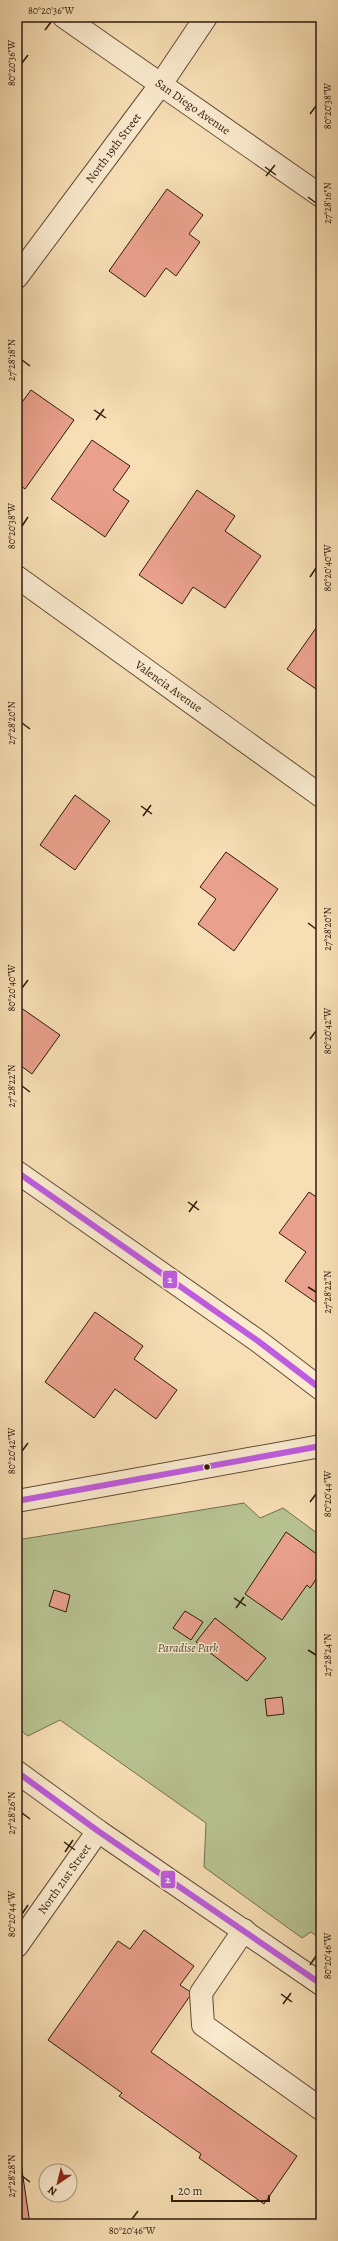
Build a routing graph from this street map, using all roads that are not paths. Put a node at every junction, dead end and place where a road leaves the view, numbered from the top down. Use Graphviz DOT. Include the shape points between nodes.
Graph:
graph roads {
  1 [pos="64,17"];
  2 [pos="206,17"];
  3 [pos="161,84"];
  4 [pos="321,196"];
  5 [pos="17,277"];
  6 [pos="17,577"];
  7 [pos="321,796"];
  8 [pos="17,1172"];
  9 [pos="321,1389"];
  10 [pos="321,1446"];
  11 [pos="17,1501"];
  12 [pos="17,1772"];
  13 [pos="98,1831"];
  14 [pos="244,1930"];
  15 [pos="17,1946"];
  16 [pos="321,1984"];
  17 [pos="321,2109"];
  1 -- 3 [label="street, San Diego Avenue"];
  2 -- 3 [label="street, North 19th Street"];
  3 -- 4 [label="street, San Diego Avenue"];
  3 -- 5 [label="street, North 19th Street"];
  6 -- 7 [label="street, Valencia Avenue"];
  8 -- 9 [label="street" via="258,1341"];
  10 -- 11 [label="street"];
  12 -- 13 [label="street"];
  13 -- 14 [label="street"];
  13 -- 15 [label="street, North 21st Street"];
  14 -- 16 [label="street"];
  14 -- 17 [label="street" via="201,1993 203,2025"];
}
